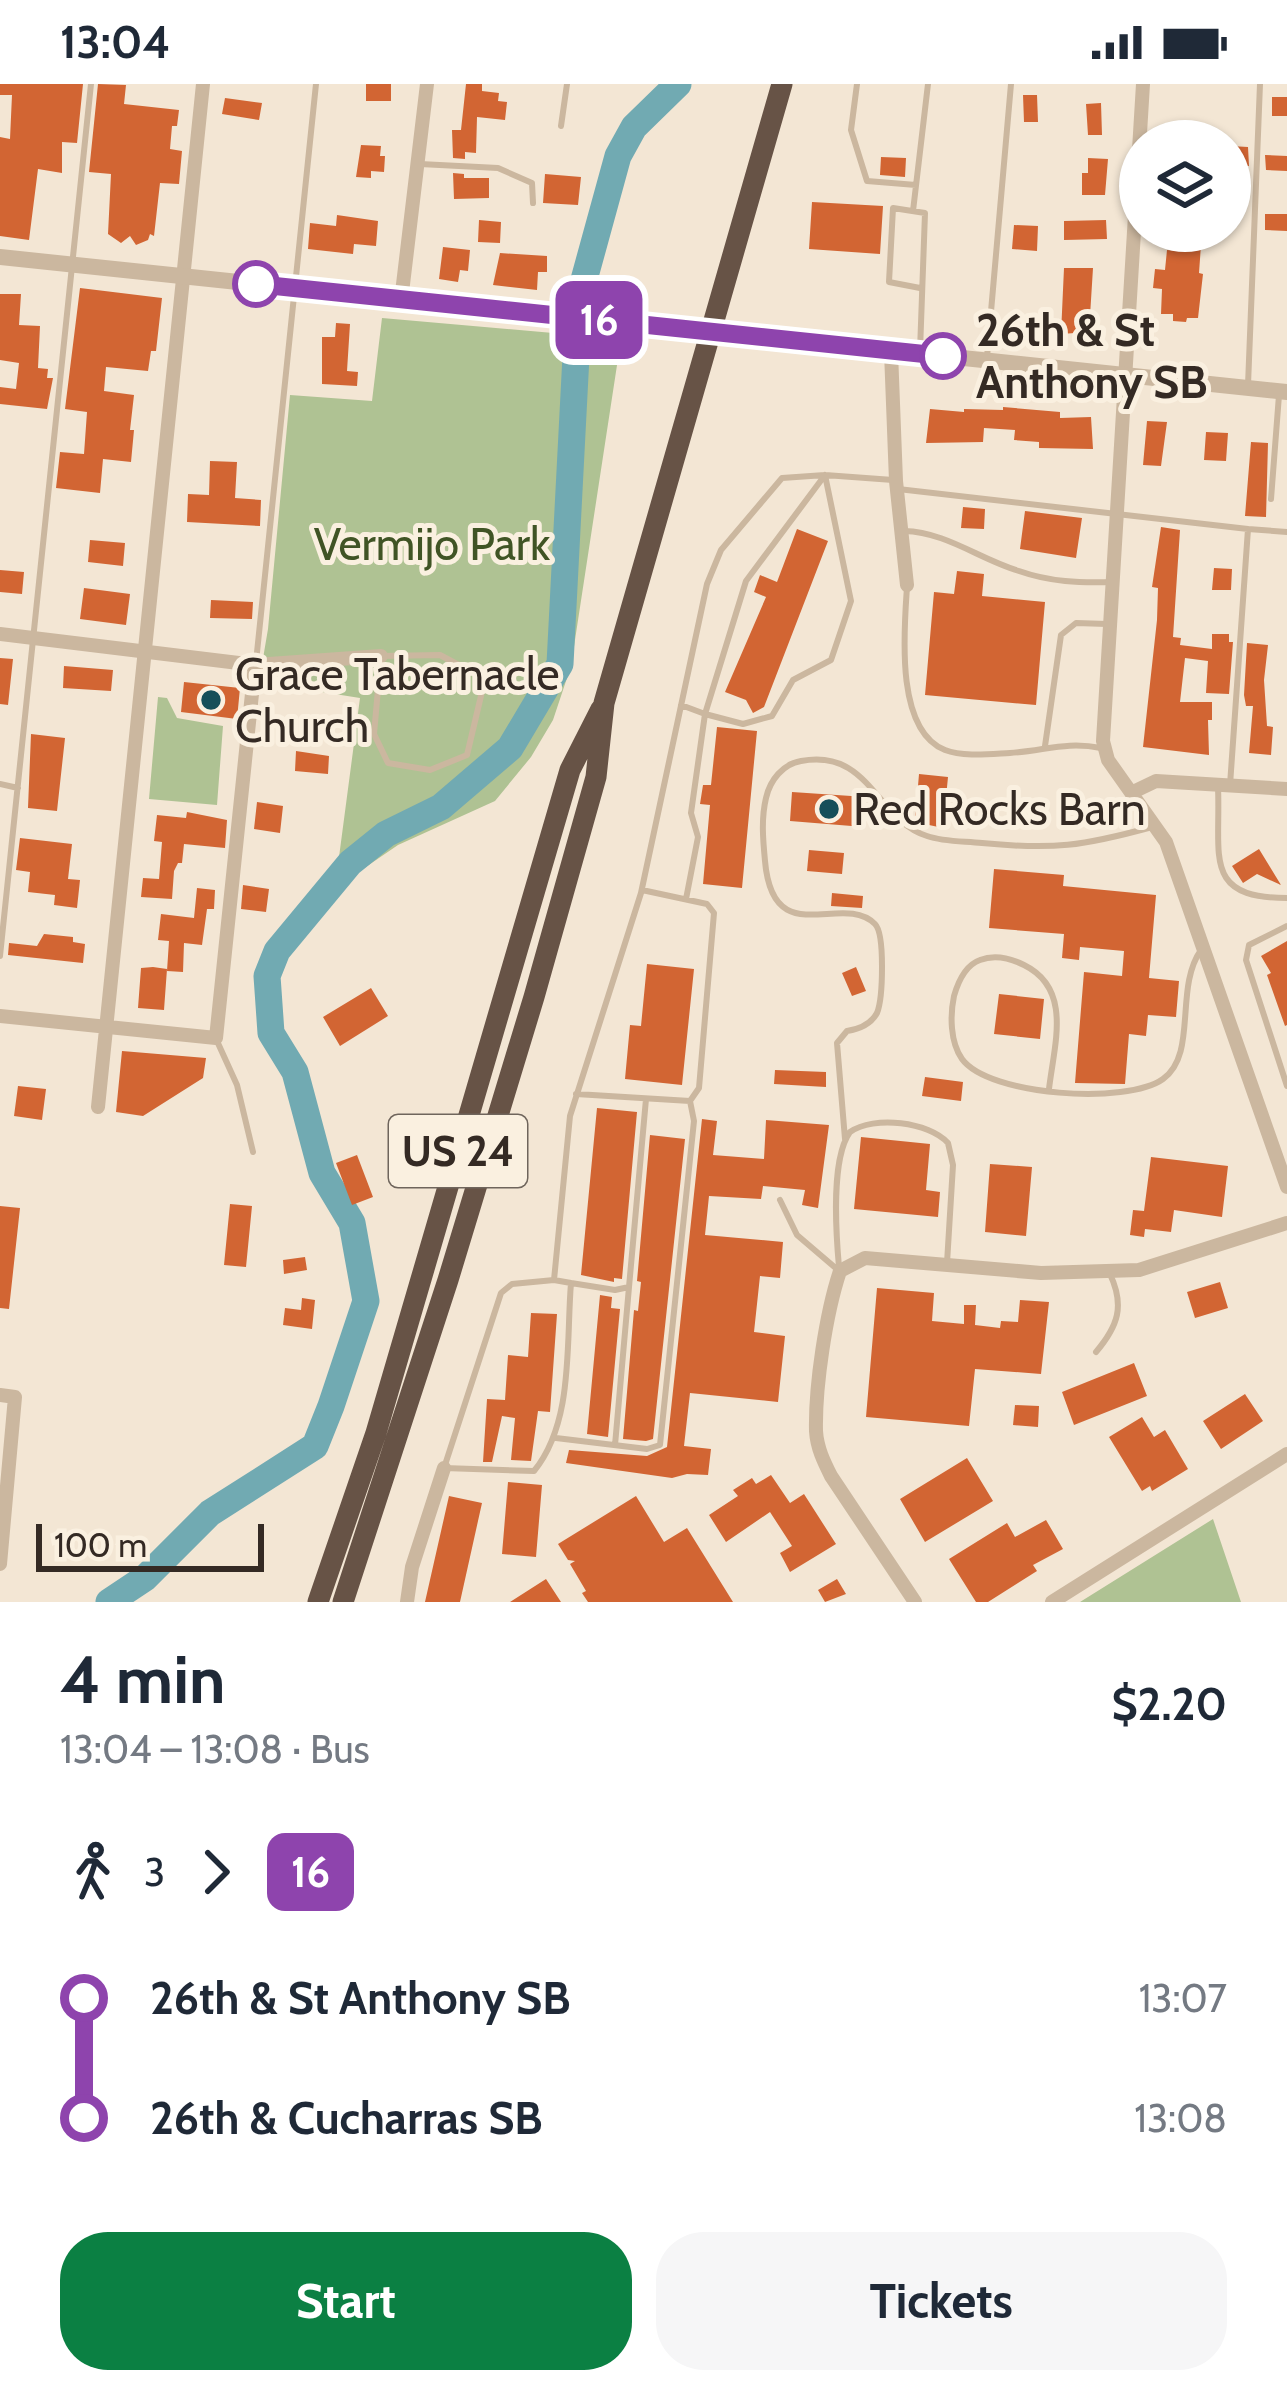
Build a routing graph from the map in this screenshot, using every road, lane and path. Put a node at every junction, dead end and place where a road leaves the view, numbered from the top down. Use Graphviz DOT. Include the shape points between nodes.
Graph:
graph roads {
  1 [pos="92,84"];
  2 [pos="203,84"];
  3 [pos="316,84"];
  4 [pos="427,84"];
  5 [pos="567,84"];
  6 [pos="782,84"];
  7 [pos="857,84"];
  8 [pos="928,84"];
  9 [pos="1012,84"];
  10 [pos="1143,84"];
  11 [pos="1260,84"];
  12 [pos="561,126"];
  13 [pos="418,164"];
  14 [pos="916,184"];
  15 [pos="533,202"];
  16 [pos="913,211"];
  17 [pos="0,257"];
  18 [pos="74,265"];
  19 [pos="183,276"];
  20 [pos="920,288"];
  21 [pos="295,289"];
  22 [pos="401,301"];
  23 [pos="709,332"];
  24 [pos="891,352"];
  25 [pos="920,354"];
  26 [pos="987,361"];
  27 [pos="1125,376"];
  28 [pos="1248,388"];
  29 [pos="1283,392"];
  30 [pos="825,475"];
  31 [pos="897,485"];
  32 [pos="1271,499"];
  33 [pos="1116,514"];
  34 [pos="1248,530"];
  35 [pos="904,531"];
  36 [pos="1287,532"];
  37 [pos="1112,582"];
  38 [pos="907,585"];
  39 [pos="1109,625"];
  40 [pos="0,634"];
  41 [pos="35,638"];
  42 [pos="142,650"];
  43 [pos="381,656"];
  44 [pos="255,665"];
  45 [pos="604,704"];
  46 [pos="681,705"];
  47 [pos="705,714"];
  48 [pos="1045,746"];
  49 [pos="1105,748"];
  50 [pos="0,784"];
  51 [pos="1223,784"];
  52 [pos="19,788"];
  53 [pos="1287,789"];
  54 [pos="1133,793"];
  55 [pos="1155,826"];
  56 [pos="5,867"];
  57 [pos="641,890"];
  58 [pos="1287,898"];
  59 [pos="686,899"];
  60 [pos="1287,926"];
  61 [pos="1203,948"];
  62 [pos="0,956"];
  63 [pos="0,1016"];
  64 [pos="104,1028"];
  65 [pos="216,1038"];
  66 [pos="1287,1086"];
  67 [pos="1049,1089"];
  68 [pos="576,1094"];
  69 [pos="646,1098"];
  70 [pos="690,1101"];
  71 [pos="98,1107"];
  72 [pos="845,1139"];
  73 [pos="254,1151"];
  74 [pos="1287,1187"];
  75 [pos="780,1200"];
  76 [pos="1287,1223"];
  77 [pos="947,1265"];
  78 [pos="839,1271"];
  79 [pos="1108,1271"];
  80 [pos="554,1280"];
  81 [pos="571,1283"];
  82 [pos="629,1287"];
  83 [pos="1096,1352"];
  84 [pos="7,1396"];
  85 [pos="555,1438"];
  86 [pos="614,1446"];
  87 [pos="1287,1454"];
  88 [pos="444,1468"];
  89 [pos="0,1564"];
  90 [pos="318,1602"];
  91 [pos="343,1602"];
  92 [pos="407,1602"];
  93 [pos="915,1602"];
  94 [pos="1052,1602"];
  1 -- 18 [label="lane"];
  2 -- 19 [label="street"];
  3 -- 21 [label="lane"];
  4 -- 13 [label="street"];
  5 -- 12 [label="lane"];
  6 -- 23 [label="highway, US 24"];
  7 -- 14 [label="lane" via="851,130 867,181"];
  8 -- 14 [label="lane"];
  9 -- 26 [label="lane"];
  10 -- 27 [label="street"];
  11 -- 28 [label="lane"];
  13 -- 15 [label="lane" via="497,169 532,183"];
  13 -- 22 [label="street"];
  14 -- 16 [label="lane"];
  16 -- 20 [label="lane" via="925,213"];
  16 -- 20 [label="lane" via="893,208 890,282"];
  17 -- 18 [label="street"];
  18 -- 19 [label="street"];
  18 -- 41 [label="lane"];
  19 -- 21 [label="street"];
  19 -- 42 [label="street"];
  20 -- 25 [label="lane"];
  21 -- 22 [label="street"];
  21 -- 44 [label="lane"];
  22 -- 23 [label="street"];
  23 -- 24 [label="street"];
  23 -- 45 [label="highway, US 24"];
  24 -- 25 [label="street"];
  24 -- 31 [label="street"];
  25 -- 26 [label="street"];
  26 -- 27 [label="street"];
  27 -- 28 [label="street"];
  27 -- 33 [label="street"];
  28 -- 29 [label="street"];
  29 -- 32 [label="lane"];
  30 -- 31 [label="lane"];
  30 -- 46 [label="lane" via="782,478 721,550"];
  30 -- 47 [label="lane" via="746,581"];
  30 -- 47 [label="lane" via="851,601 831,660 793,680 772,716 743,724"];
  31 -- 33 [label="lane"];
  31 -- 35 [label="street"];
  33 -- 34 [label="lane"];
  33 -- 37 [label="street"];
  34 -- 36 [label="lane"];
  34 -- 51 [label="lane"];
  35 -- 37 [label="lane" via="929,532 1051,580"];
  35 -- 38 [label="street"];
  37 -- 39 [label="street"];
  38 -- 48 [label="lane" via="911,708 926,736 951,752"];
  39 -- 48 [label="lane" via="1076,622 1061,634"];
  39 -- 49 [label="street"];
  40 -- 41 [label="street"];
  41 -- 42 [label="street"];
  41 -- 52 [label="lane"];
  42 -- 44 [label="street"];
  42 -- 64 [label="street"];
  43 -- 43 [label="lane" via="440,655 485,679 467,755 430,770 388,764 374,734"];
  43 -- 44 [label="street"];
  44 -- 65 [label="street"];
  45 -- 90 [label="highway, US 24" via="570,770 376,1432"];
  45 -- 91 [label="highway, US 24" via="596,777 534,997"];
  46 -- 47 [label="lane"];
  46 -- 57 [label="lane"];
  47 -- 59 [label="lane"];
  48 -- 49 [label="lane"];
  49 -- 54 [label="street"];
  50 -- 52 [label="lane"];
  51 -- 53 [label="street"];
  51 -- 54 [label="street" via="1156,781"];
  51 -- 58 [label="lane" via="1222,872 1239,893"];
  52 -- 56 [label="lane"];
  54 -- 55 [label="street"];
  55 -- 61 [label="street"];
  55 -- 72 [label="lane" via="1059,849 940,839 911,828 861,774 839,763 798,761 783,769 771,782 763,821 773,896 796,913 860,916 880,937 876,1013 837,1043"];
  56 -- 62 [label="lane"];
  57 -- 59 [label="lane"];
  57 -- 68 [label="lane"];
  59 -- 70 [label="lane" via="714,913 699,1088"];
  60 -- 66 [label="lane" via="1250,945 1246,961"];
  61 -- 67 [label="lane" via="1188,975 1181,1052 1164,1079 1124,1093"];
  61 -- 74 [label="street"];
  63 -- 64 [label="street"];
  64 -- 65 [label="street"];
  64 -- 71 [label="street"];
  65 -- 73 [label="lane"];
  67 -- 67 [label="lane" via="997,1083 962,1059 955,992 976,961 1016,962 1054,993"];
  68 -- 69 [label="lane"];
  68 -- 80 [label="lane"];
  69 -- 70 [label="lane"];
  69 -- 82 [label="lane"];
  70 -- 86 [label="lane" via="661,1445"];
  72 -- 77 [label="lane" via="868,1123 928,1128 949,1143"];
  72 -- 78 [label="lane"];
  75 -- 78 [label="lane" via="797,1235"];
  76 -- 79 [label="street" via="1139,1270"];
  77 -- 78 [label="street" via="865,1258"];
  77 -- 79 [label="street"];
  78 -- 93 [label="street" via="829,1302 820,1454"];
  79 -- 83 [label="lane" via="1119,1315"];
  80 -- 81 [label="lane"];
  80 -- 88 [label="lane" via="501,1292"];
  81 -- 82 [label="lane"];
  81 -- 85 [label="lane"];
  82 -- 86 [label="lane"];
  84 -- 89 [label="street"];
  85 -- 86 [label="lane"];
  85 -- 88 [label="lane" via="534,1471"];
  87 -- 94 [label="street"];
  88 -- 92 [label="street"];
}
